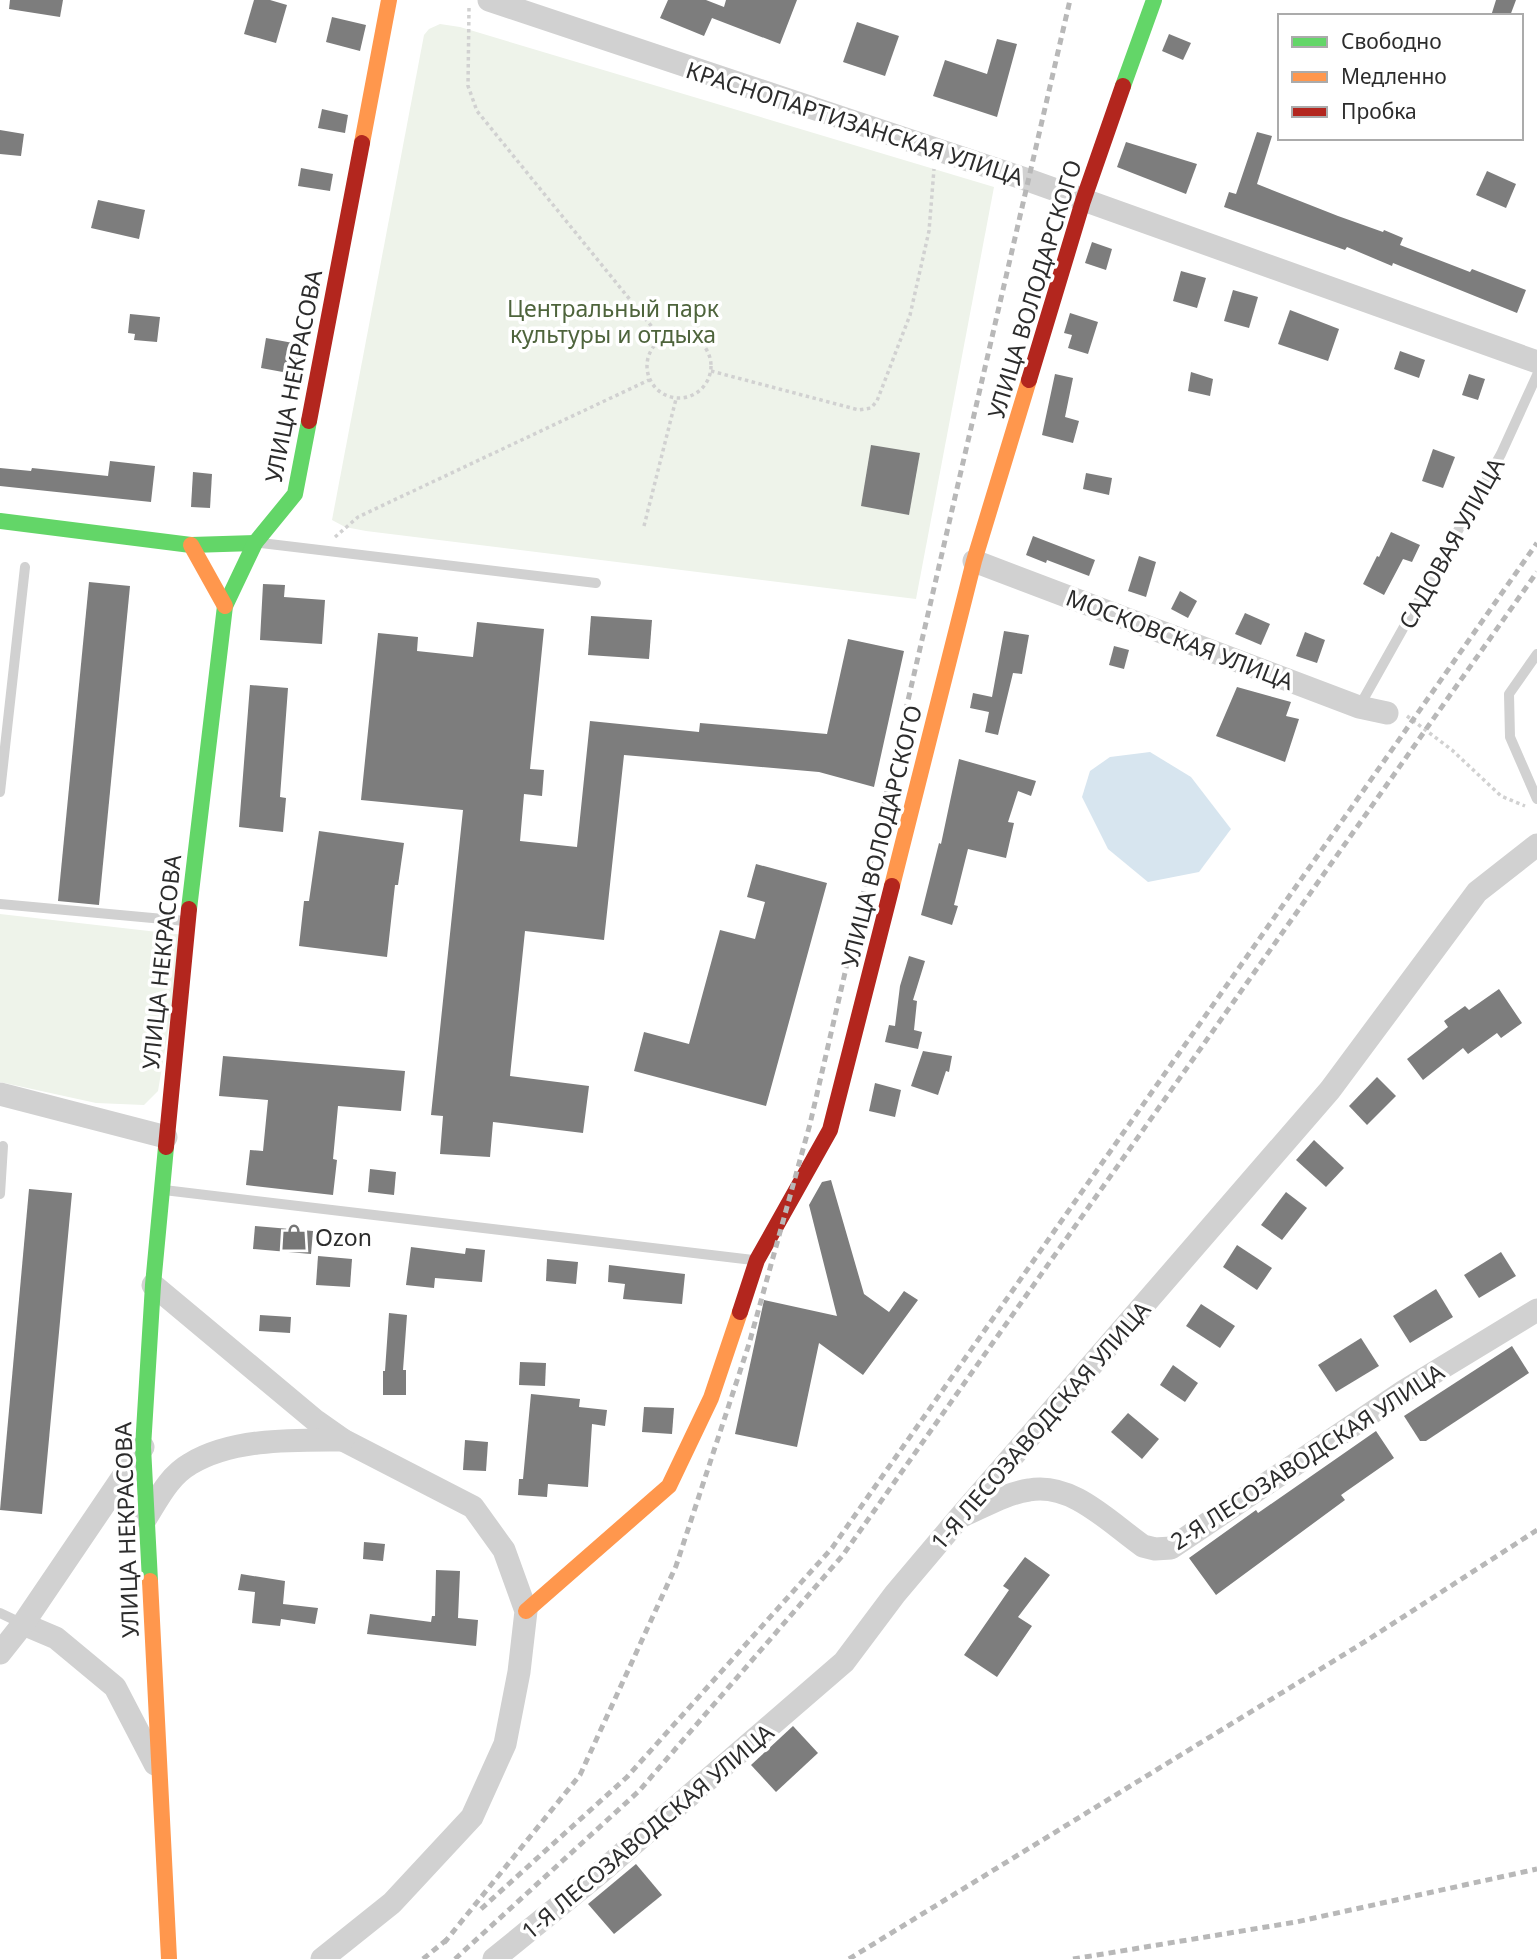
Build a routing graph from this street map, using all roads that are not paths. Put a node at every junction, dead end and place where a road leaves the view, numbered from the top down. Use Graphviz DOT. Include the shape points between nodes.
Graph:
graph roads {
  1 [pos="388,0"];
  2 [pos="489,0"];
  3 [pos="1154,0"];
  4 [pos="1083,201"];
  5 [pos="1537,362"];
  6 [pos="1537,375"];
  7 [pos="0,521"];
  8 [pos="255,542"];
  9 [pos="191,545"];
  10 [pos="974,561"];
  11 [pos="25,567"];
  12 [pos="596,583"];
  13 [pos="225,606"];
  14 [pos="1537,654"];
  15 [pos="1359,707"];
  16 [pos="1387,713"];
  17 [pos="0,792"];
  18 [pos="1537,799"];
  19 [pos="1537,845"];
  20 [pos="0,904"];
  21 [pos="188,921"];
  22 [pos="0,1094"];
  23 [pos="166,1137"];
  24 [pos="3,1146"];
  25 [pos="161,1190"];
  26 [pos="0,1194"];
  27 [pos="757,1260"];
  28 [pos="153,1284"];
  29 [pos="1537,1310"];
  30 [pos="343,1440"];
  31 [pos="143,1447"];
  32 [pos="960,1517"];
  33 [pos="146,1518"];
  34 [pos="526,1611"];
  35 [pos="0,1612"];
  36 [pos="23,1624"];
  37 [pos="0,1653"];
  38 [pos="159,1773"];
  39 [pos="169,1959"];
  40 [pos="322,1959"];
  41 [pos="494,1959"];
  1 -- 8 [label="street, УЛИЦА НЕКРАСОВА" via="295,494"];
  2 -- 4 [label="street, КРАСНОПАРТИЗАНСКАЯ УЛИЦА"];
  3 -- 4 [label="street, УЛИЦА ВОЛОДАРСКОГО"];
  4 -- 5 [label="street, КРАСНОПАРТИЗАНСКАЯ УЛИЦА"];
  4 -- 10 [label="street, УЛИЦА ВОЛОДАРСКОГО"];
  6 -- 15 [label="lane, САДОВАЯ УЛИЦА" via="1501,454"];
  7 -- 9 [label="street"];
  8 -- 9 [label="street"];
  8 -- 12 [label="lane"];
  8 -- 13 [label="street, УЛИЦА НЕКРАСОВА"];
  9 -- 13 [label="street"];
  10 -- 15 [label="street, МОСКОВСКАЯ УЛИЦА"];
  10 -- 27 [label="street, УЛИЦА ВОЛОДАРСКОГО" via="830,1130"];
  11 -- 17 [label="lane"];
  13 -- 21 [label="street, УЛИЦА НЕКРАСОВА"];
  14 -- 18 [label="lane" via="1509,694 1510,737"];
  15 -- 16 [label="street, МОСКОВСКАЯ УЛИЦА"];
  19 -- 32 [label="street, 1-Я ЛЕСОЗАВОДСКАЯ УЛИЦА" via="1477,892 1330,1090"];
  20 -- 21 [label="lane"];
  21 -- 23 [label="street, УЛИЦА НЕКРАСОВА"];
  22 -- 23 [label="street"];
  23 -- 25 [label="street, УЛИЦА НЕКРАСОВА"];
  24 -- 26 [label="lane"];
  25 -- 27 [label="lane"];
  25 -- 28 [label="street, УЛИЦА НЕКРАСОВА"];
  27 -- 34 [label="street, УЛИЦА ВОЛОДАРСКОГО" via="711,1398 669,1486"];
  28 -- 30 [label="street"];
  28 -- 31 [label="street, УЛИЦА НЕКРАСОВА"];
  29 -- 32 [label="street, 2-Я ЛЕСОЗАВОДСКАЯ УЛИЦА" via="1404,1391 1171,1548 1143,1546 1070,1493 1052,1488 1027,1490"];
  30 -- 33 [label="street" via="298,1440 223,1450 188,1464 167,1485"];
  30 -- 34 [label="street" via="474,1507 504,1550"];
  31 -- 33 [label="street, УЛИЦА НЕКРАСОВА"];
  31 -- 36 [label="street"];
  32 -- 41 [label="street, 1-Я ЛЕСОЗАВОДСКАЯ УЛИЦА" via="844,1662"];
  33 -- 38 [label="street, УЛИЦА НЕКРАСОВА"];
  34 -- 40 [label="street" via="505,1744 472,1817 393,1903"];
  35 -- 36 [label="lane"];
  36 -- 37 [label="street"];
  36 -- 38 [label="street" via="56,1638 115,1687"];
  38 -- 39 [label="street, УЛИЦА НЕКРАСОВА"];
}
